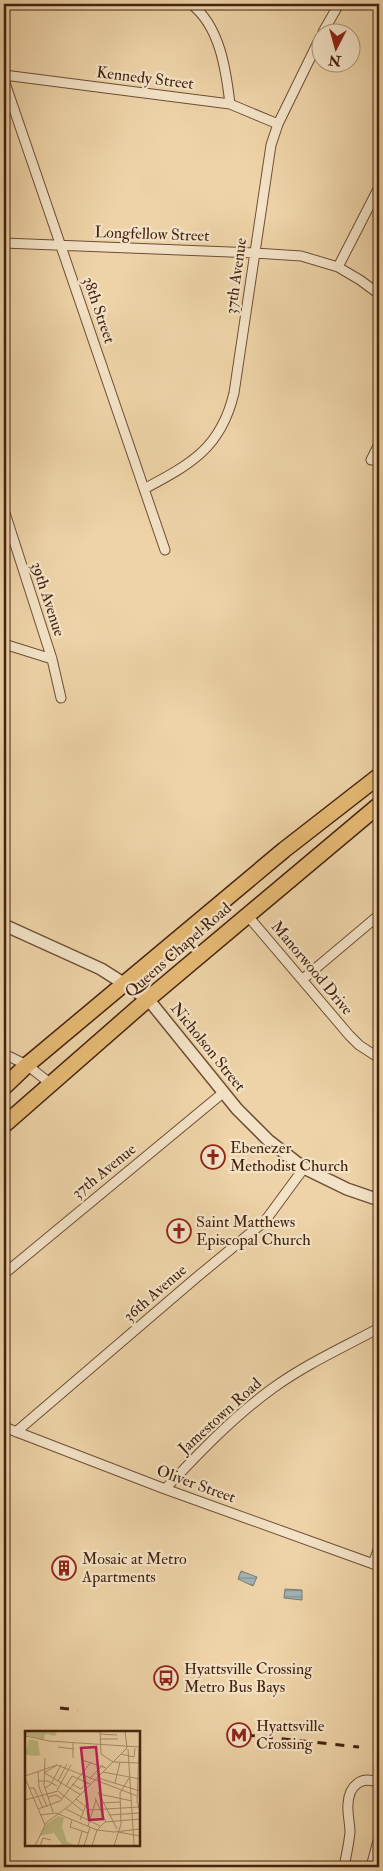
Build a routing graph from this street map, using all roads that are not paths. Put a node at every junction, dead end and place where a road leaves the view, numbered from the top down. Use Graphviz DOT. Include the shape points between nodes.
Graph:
graph roads {
  1 [pos="191,4"];
  2 [pos="339,4"];
  3 [pos="329,22"];
  4 [pos="310,58"];
  5 [pos="4,75"];
  6 [pos="4,80"];
  7 [pos="230,104"];
  8 [pos="278,124"];
  9 [pos="379,187"];
  10 [pos="4,242"];
  11 [pos="60,245"];
  12 [pos="255,253"];
  13 [pos="338,268"];
  14 [pos="379,294"];
  15 [pos="379,444"];
  16 [pos="371,460"];
  17 [pos="144,489"];
  18 [pos="4,510"];
  19 [pos="165,550"];
  20 [pos="4,644"];
  21 [pos="52,659"];
  22 [pos="61,698"];
  23 [pos="379,776"];
  24 [pos="379,805"];
  25 [pos="247,914"];
  26 [pos="379,915"];
  27 [pos="4,925"];
  28 [pos="303,979"];
  29 [pos="126,984"];
  30 [pos="148,999"];
  31 [pos="4,1054"];
  32 [pos="379,1058"];
  33 [pos="27,1065"];
  34 [pos="51,1084"];
  35 [pos="4,1087"];
  36 [pos="224,1092"];
  37 [pos="4,1125"];
  38 [pos="304,1168"];
  39 [pos="379,1200"];
  40 [pos="4,1274"];
  41 [pos="379,1328"];
  42 [pos="4,1428"];
  43 [pos="16,1432"];
  44 [pos="165,1489"];
  45 [pos="379,1547"];
  46 [pos="376,1565"];
  47 [pos="379,1783"];
  48 [pos="379,1837"];
  49 [pos="344,1867"];
  50 [pos="371,1867"];
  1 -- 7 [label="street" via="213,32 227,79"];
  2 -- 3 [label="street"];
  4 -- 8 [label="street, 37th Avenue"];
  5 -- 7 [label="street, Kennedy Street"];
  6 -- 11 [label="street, 38th Street"];
  7 -- 8 [label="street, Kennedy Street"];
  8 -- 12 [label="street, 37th Avenue" via="271,145"];
  9 -- 13 [label="street"];
  10 -- 11 [label="street, Longfellow Street"];
  11 -- 12 [label="street, Longfellow Street"];
  11 -- 17 [label="street, 38th Street"];
  12 -- 13 [label="street, Longfellow Street" via="301,256"];
  12 -- 17 [label="street, 37th Avenue" via="234,393 223,426 202,453"];
  13 -- 14 [label="street, Longfellow Street"];
  15 -- 16 [label="street"];
  17 -- 19 [label="street, 38th Street"];
  18 -- 21 [label="street, 39th Avenue"];
  20 -- 21 [label="street"];
  21 -- 22 [label="street, 39th Avenue"];
  23 -- 29 [label="main road, Queens Chapel Road" via="284,850"];
  24 -- 25 [label="main road, Queens Chapel Road"];
  25 -- 28 [label="street, Manorwood Drive"];
  25 -- 30 [label="main road, Queens Chapel Road"];
  26 -- 28 [label="street"];
  27 -- 29 [label="street, Nicholson Street" via="101,969"];
  28 -- 32 [label="street, Manorwood Drive" via="349,1035"];
  29 -- 30 [label="street, Nicholson Street"];
  29 -- 33 [label="main road, Queens Chapel Road"];
  30 -- 34 [label="main road, Queens Chapel Road"];
  30 -- 36 [label="street, Nicholson Street"];
  31 -- 33 [label="street"];
  33 -- 34 [label="street"];
  33 -- 35 [label="main road, Queens Chapel Road"];
  34 -- 37 [label="main road, Queens Chapel Road"];
  36 -- 38 [label="street, Nicholson Street" via="268,1140"];
  36 -- 40 [label="street, 37th Avenue"];
  38 -- 39 [label="street, Nicholson Street"];
  38 -- 43 [label="street, 36th Avenue" via="265,1221"];
  41 -- 44 [label="street, Jamestown Road" via="274,1387 225,1428"];
  42 -- 43 [label="street, Oliver Street"];
  43 -- 44 [label="street, Oliver Street"];
  44 -- 46 [label="street, Oliver Street"];
  45 -- 46 [label="street"];
  47 -- 49 [label="street" via="373,1780 358,1782 351,1792"];
  48 -- 50 [label="street"];
}
